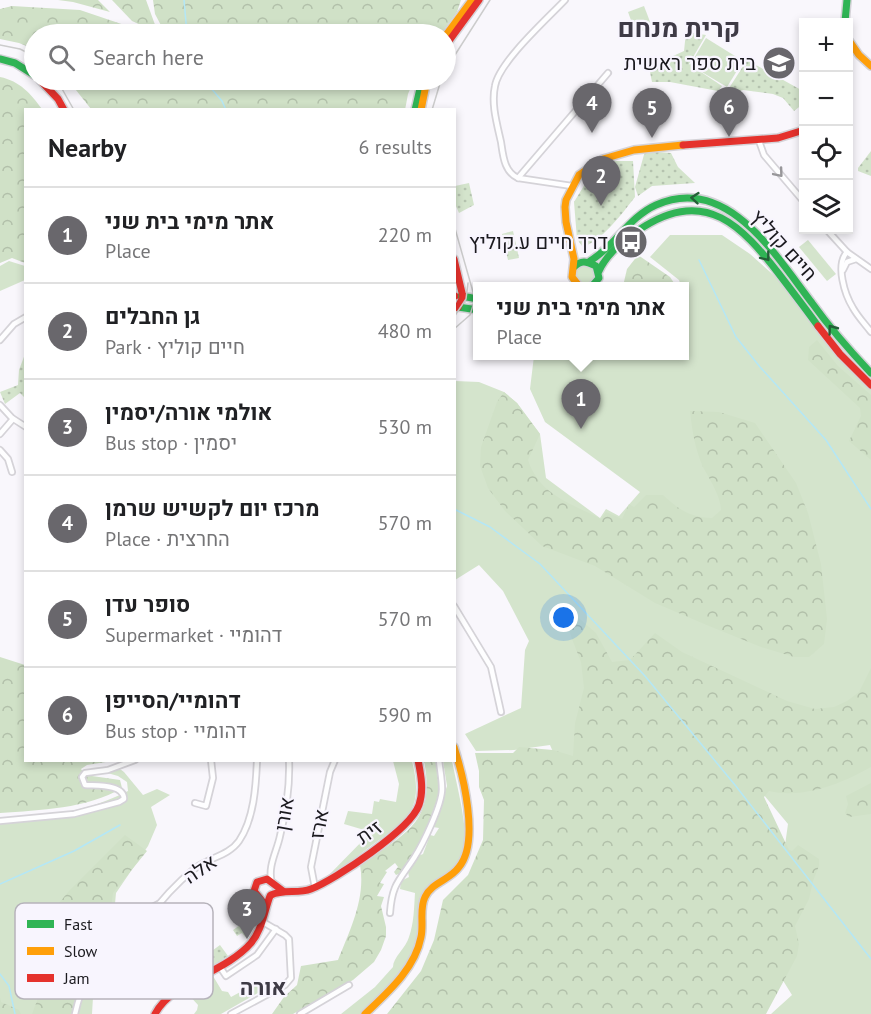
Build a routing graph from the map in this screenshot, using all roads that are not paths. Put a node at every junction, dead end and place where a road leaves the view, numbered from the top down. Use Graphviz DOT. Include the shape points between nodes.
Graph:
graph roads {
  1 [pos="472,0"];
  2 [pos="479,0"];
  3 [pos="565,0"];
  4 [pos="847,0"];
  5 [pos="845,18"];
  6 [pos="454,24"];
  7 [pos="456,31"];
  8 [pos="853,45"];
  9 [pos="853,53"];
  10 [pos="859,55"];
  11 [pos="0,59"];
  12 [pos="871,66"];
  13 [pos="24,69"];
  14 [pos="608,73"];
  15 [pos="49,90"];
  16 [pos="420,90"];
  17 [pos="425,90"];
  18 [pos="63,108"];
  19 [pos="415,108"];
  20 [pos="421,108"];
  21 [pos="799,132"];
  22 [pos="759,141"];
  23 [pos="518,178"];
  24 [pos="572,186"];
  25 [pos="799,196"];
  26 [pos="831,234"];
  27 [pos="571,244"];
  28 [pos="847,252"];
  29 [pos="856,258"];
  30 [pos="587,261"];
  31 [pos="574,267"];
  32 [pos="871,269"];
  33 [pos="599,271"];
  34 [pos="843,276"];
  35 [pos="572,278"];
  36 [pos="570,282"];
  37 [pos="576,282"];
  38 [pos="596,282"];
  39 [pos="457,295"];
  40 [pos="473,298"];
  41 [pos="456,308"];
  42 [pos="473,310"];
  43 [pos="24,318"];
  44 [pos="871,332"];
  45 [pos="0,340"];
  46 [pos="871,373"];
  47 [pos="871,385"];
  48 [pos="0,405"];
  49 [pos="13,419"];
  50 [pos="24,426"];
  51 [pos="0,434"];
  52 [pos="0,450"];
  53 [pos="12,472"];
  54 [pos="456,609"];
  55 [pos="501,712"];
  56 [pos="456,755"];
  57 [pos="130,762"];
  58 [pos="211,762"];
  59 [pos="257,762"];
  60 [pos="289,762"];
  61 [pos="334,762"];
  62 [pos="418,762"];
  63 [pos="439,762"];
  64 [pos="195,803"];
  65 [pos="0,821"];
  66 [pos="271,867"];
  67 [pos="261,880"];
  68 [pos="272,883"];
  69 [pos="315,888"];
  70 [pos="288,892"];
  71 [pos="271,896"];
  72 [pos="260,898"];
  73 [pos="161,903"];
  74 [pos="390,913"];
  75 [pos="262,922"];
  76 [pos="276,929"];
  77 [pos="220,966"];
  78 [pos="213,970"];
  79 [pos="349,985"];
  80 [pos="80,999"];
  81 [pos="166,999"];
  82 [pos="75,1014"];
  83 [pos="155,1014"];
  84 [pos="231,1014"];
  85 [pos="300,1014"];
  86 [pos="365,1014"];
  1 -- 6 [label="main road"];
  2 -- 7 [label="main road"];
  3 -- 23 [label="street" via="508,62 495,86 504,158 511,174"];
  4 -- 5 [label="main road"];
  8 -- 10 [label="main road"];
  9 -- 10 [label="main road"];
  10 -- 12 [label="main road"];
  11 -- 13 [label="main road"];
  14 -- 23 [label="street"];
  15 -- 18 [label="main road"];
  16 -- 19 [label="main road"];
  17 -- 20 [label="main road"];
  21 -- 22 [label="main road"];
  22 -- 24 [label="main road" via="620,152 590,166"];
  22 -- 25 [label="street, one-way" via="764,155"];
  23 -- 24 [label="street"];
  24 -- 27 [label="main road" via="566,205"];
  26 -- 28 [label="street"];
  27 -- 30 [label="main road"];
  27 -- 31 [label="main road"];
  28 -- 29 [label="street"];
  28 -- 34 [label="street" via="841,263"];
  29 -- 32 [label="street"];
  29 -- 34 [label="street" via="845,265"];
  30 -- 31 [label="main road, חיים קוליץ"];
  30 -- 33 [label="main road"];
  46 -- 30 [label="main road, חיים קוליץ, one-way" via="847,349 768,246 719,204 687,197 654,206"];
  31 -- 35 [label="main road"];
  33 -- 38 [label="main road, חיים קוליץ"];
  33 -- 47 [label="main road, חיים קוליץ, one-way" via="602,263 628,238 659,216 692,210 716,214 755,243 840,354"];
  34 -- 44 [label="street" via="851,306"];
  35 -- 36 [label="main road"];
  35 -- 37 [label="main road"];
  39 -- 40 [label="main road"];
  39 -- 41 [label="main road"];
  41 -- 42 [label="main road"];
  43 -- 45 [label="street"];
  48 -- 49 [label="street"];
  49 -- 50 [label="street"];
  49 -- 51 [label="street"];
  52 -- 53 [label="street"];
  54 -- 55 [label="street" via="491,667"];
  56 -- 86 [label="main road" via="464,786 468,854 458,869 426,894 418,947 398,981"];
  57 -- 65 [label="street" via="82,777 85,785 122,791 124,799 119,802 74,814"];
  58 -- 64 [label="street" via="213,778 206,806"];
  59 -- 73 [label="street, אלה" via="254,797 240,839 228,851 192,870"];
  60 -- 66 [label="street, אורן" via="285,808"];
  61 -- 69 [label="street, ארז" via="311,867"];
  62 -- 69 [label="main road, זית" via="420,803 411,819 397,833"];
  63 -- 74 [label="street" via="441,798 421,847 395,885"];
  66 -- 67 [label="street, אורן"];
  66 -- 68 [label="street, אורן"];
  67 -- 68 [label="main road"];
  67 -- 72 [label="main road" via="254,889"];
  68 -- 70 [label="main road"];
  68 -- 71 [label="main road"];
  69 -- 70 [label="main road, זית"];
  70 -- 71 [label="main road, זית"];
  71 -- 72 [label="main road"];
  71 -- 75 [label="main road"];
  72 -- 75 [label="main road" via="264,908"];
  75 -- 76 [label="street"];
  75 -- 77 [label="main road" via="250,944"];
  76 -- 77 [label="street" via="257,956 226,976"];
  76 -- 84 [label="street" via="289,939 290,981"];
  77 -- 78 [label="main road"];
  79 -- 85 [label="street"];
  80 -- 82 [label="street"];
  81 -- 83 [label="main road"];
}
